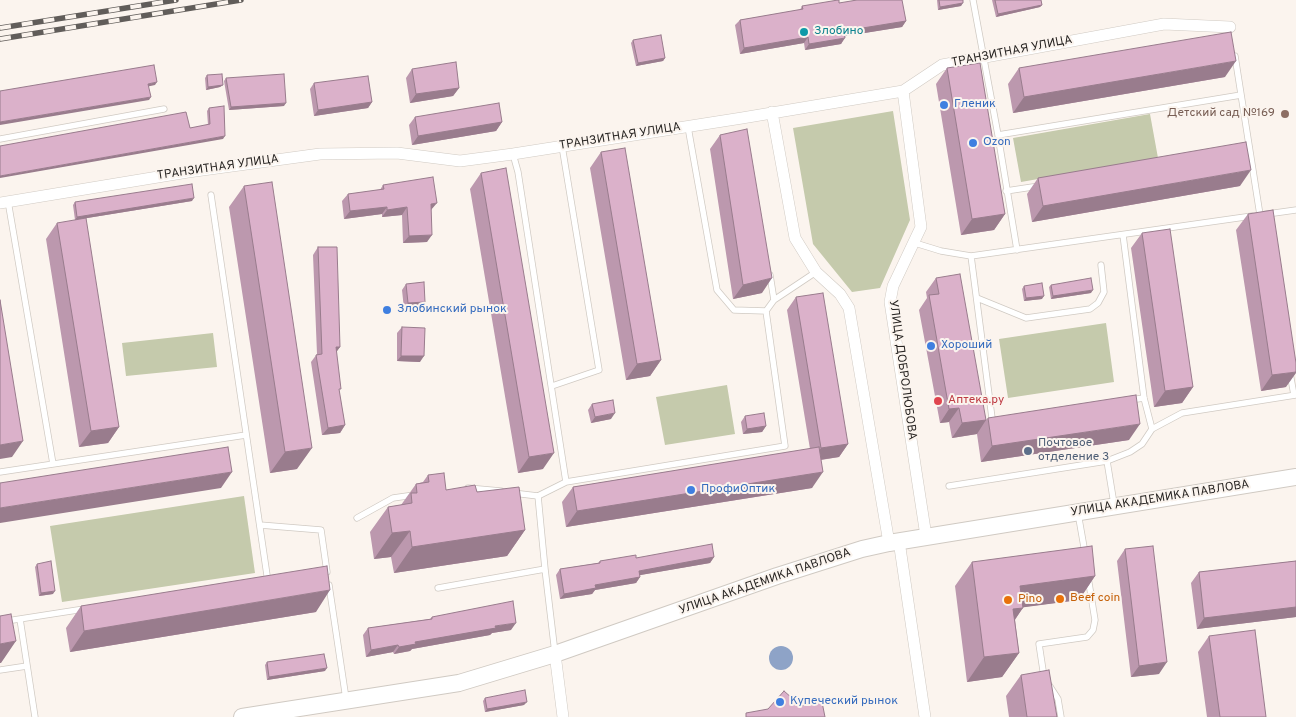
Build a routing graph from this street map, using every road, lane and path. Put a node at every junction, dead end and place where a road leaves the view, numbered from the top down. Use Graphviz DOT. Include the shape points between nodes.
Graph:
graph roads {
  1 [pos="973,0"];
  2 [pos="1231,32"];
  3 [pos="1233,46"];
  4 [pos="983,56"];
  5 [pos="903,90"];
  6 [pos="1241,95"];
  7 [pos="164,109"];
  8 [pos="772,112"];
  9 [pos="688,127"];
  10 [pos="998,135"];
  11 [pos="0,139"];
  12 [pos="562,146"];
  13 [pos="1250,150"];
  14 [pos="1240,152"];
  15 [pos="513,154"];
  16 [pos="1045,185"];
  17 [pos="1006,191"];
  18 [pos="211,195"];
  19 [pos="4,202"];
  20 [pos="1296,210"];
  21 [pos="1263,215"];
  22 [pos="1268,224"];
  23 [pos="1123,235"];
  24 [pos="914,244"];
  25 [pos="1017,250"];
  26 [pos="971,256"];
  27 [pos="1101,265"];
  28 [pos="769,271"];
  29 [pos="816,272"];
  30 [pos="977,298"];
  31 [pos="774,300"];
  32 [pos="766,311"];
  33 [pos="1290,367"];
  34 [pos="552,386"];
  35 [pos="1295,395"];
  36 [pos="1144,398"];
  37 [pos="1125,401"];
  38 [pos="1004,420"];
  39 [pos="1152,429"];
  40 [pos="246,435"];
  41 [pos="1107,461"];
  42 [pos="53,464"];
  43 [pos="0,472"];
  44 [pos="1296,477"];
  45 [pos="566,482"];
  46 [pos="950,486"];
  47 [pos="465,488"];
  48 [pos="420,494"];
  49 [pos="538,496"];
  50 [pos="1114,506"];
  51 [pos="1078,513"];
  52 [pos="357,518"];
  53 [pos="260,525"];
  54 [pos="926,536"];
  55 [pos="894,542"];
  56 [pos="1086,563"];
  57 [pos="545,569"];
  58 [pos="1088,572"];
  59 [pos="327,574"];
  60 [pos="317,575"];
  61 [pos="278,581"];
  62 [pos="268,582"];
  63 [pos="259,584"];
  64 [pos="438,588"];
  65 [pos="87,609"];
  66 [pos="20,619"];
  67 [pos="0,622"];
  68 [pos="555,654"];
  69 [pos="27,666"];
  70 [pos="0,670"];
  71 [pos="346,700"];
  72 [pos="35,717"];
  73 [pos="242,717"];
  74 [pos="563,717"];
  75 [pos="925,717"];
  76 [pos="1061,717"];
  1 -- 4 [label="lane"];
  2 -- 4 [label="street, ТРАНЗИТНАЯ УЛИЦА" via="1164,24"];
  3 -- 6 [label="lane"];
  4 -- 5 [label="street, ТРАНЗИТНАЯ УЛИЦА" via="942,65"];
  4 -- 10 [label="lane"];
  5 -- 8 [label="street, ТРАНЗИТНАЯ УЛИЦА"];
  5 -- 24 [label="street, УЛИЦА ДОБРОЛЮБОВА" via="921,227"];
  6 -- 10 [label="lane"];
  6 -- 13 [label="lane"];
  7 -- 11 [label="lane"];
  8 -- 9 [label="street, ТРАНЗИТНАЯ УЛИЦА" via="743,122"];
  8 -- 29 [label="street" via="795,238"];
  9 -- 12 [label="street, ТРАНЗИТНАЯ УЛИЦА"];
  9 -- 32 [label="lane" via="718,290 734,310"];
  10 -- 17 [label="lane"];
  12 -- 15 [label="street, ТРАНЗИТНАЯ УЛИЦА"];
  12 -- 34 [label="lane" via="599,370"];
  13 -- 14 [label="lane"];
  13 -- 21 [label="lane"];
  15 -- 19 [label="street, ТРАНЗИТНАЯ УЛИЦА" via="460,162 397,153 320,154"];
  15 -- 34 [label="lane"];
  16 -- 17 [label="lane"];
  17 -- 25 [label="lane"];
  18 -- 40 [label="lane"];
  19 -- 42 [label="lane"];
  20 -- 21 [label="lane"];
  21 -- 22 [label="lane"];
  21 -- 23 [label="lane"];
  23 -- 25 [label="lane"];
  23 -- 36 [label="lane"];
  24 -- 26 [label="lane"];
  24 -- 54 [label="street, УЛИЦА ДОБРОЛЮБОВА" via="893,286 890,302"];
  25 -- 26 [label="lane"];
  26 -- 30 [label="lane"];
  27 -- 30 [label="lane" via="1104,292 1090,309 1026,318"];
  28 -- 31 [label="lane"];
  29 -- 31 [label="lane"];
  29 -- 55 [label="street" via="840,294 849,308"];
  30 -- 38 [label="lane" via="992,418"];
  31 -- 32 [label="lane"];
  32 -- 45 [label="lane" via="784,446"];
  33 -- 35 [label="lane"];
  34 -- 45 [label="lane"];
  35 -- 39 [label="lane" via="1182,413"];
  36 -- 37 [label="lane"];
  36 -- 39 [label="lane"];
  39 -- 41 [label="lane" via="1142,444"];
  40 -- 42 [label="lane"];
  40 -- 53 [label="lane"];
  41 -- 46 [label="lane"];
  41 -- 50 [label="lane"];
  42 -- 43 [label="lane"];
  44 -- 50 [label="main road, УЛИЦА АКАДЕМИКА ПАВЛОВА"];
  45 -- 49 [label="lane"];
  47 -- 49 [label="lane"];
  48 -- 52 [label="lane" via="393,498"];
  49 -- 57 [label="lane"];
  50 -- 51 [label="main road, УЛИЦА АКАДЕМИКА ПАВЛОВА"];
  51 -- 54 [label="main road, УЛИЦА АКАДЕМИКА ПАВЛОВА"];
  51 -- 56 [label="lane"];
  53 -- 59 [label="lane" via="321,530"];
  53 -- 62 [label="lane"];
  54 -- 55 [label="main road, УЛИЦА АКАДЕМИКА ПАВЛОВА"];
  55 -- 68 [label="main road, УЛИЦА АКАДЕМИКА ПАВЛОВА" via="777,576"];
  55 -- 75 [label="street"];
  57 -- 64 [label="lane"];
  57 -- 68 [label="lane"];
  58 -- 76 [label="lane" via="1095,620 1093,630 1087,637 1039,644 1044,678 1058,699"];
  59 -- 60 [label="lane"];
  59 -- 71 [label="lane"];
  61 -- 62 [label="lane"];
  62 -- 63 [label="lane"];
  65 -- 66 [label="lane"];
  66 -- 67 [label="lane"];
  66 -- 69 [label="lane"];
  68 -- 71 [label="main road, УЛИЦА АКАДЕМИКА ПАВЛОВА" via="459,683"];
  68 -- 74 [label="street"];
  69 -- 70 [label="lane"];
  69 -- 72 [label="lane"];
  71 -- 73 [label="main road, УЛИЦА АКАДЕМИКА ПАВЛОВА"];
}
